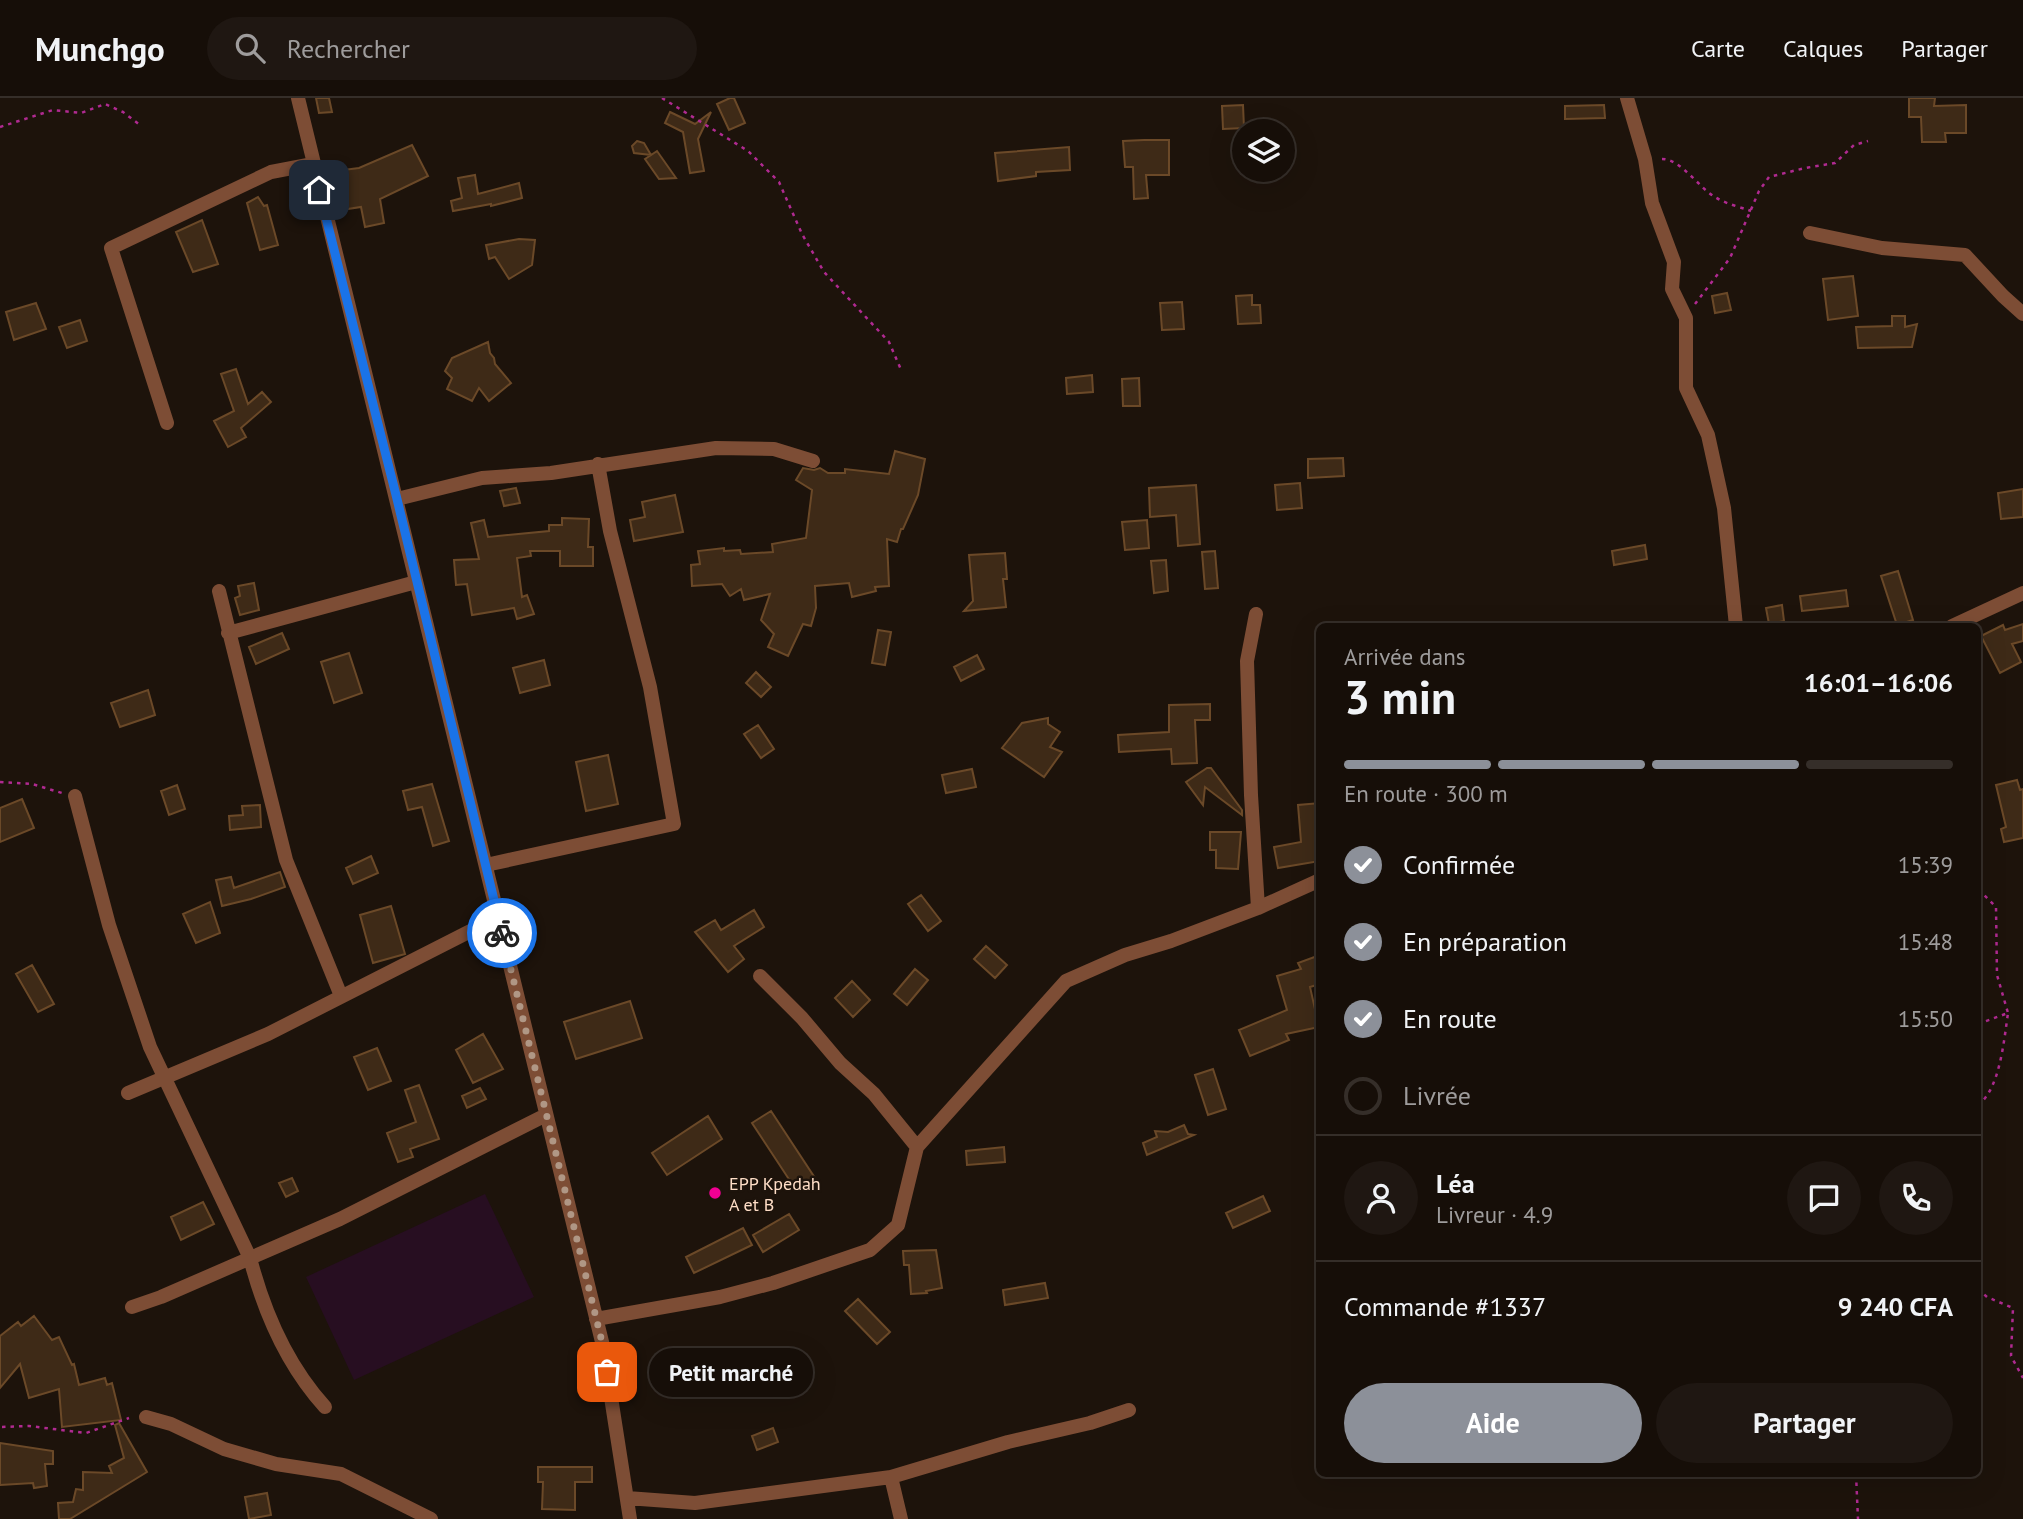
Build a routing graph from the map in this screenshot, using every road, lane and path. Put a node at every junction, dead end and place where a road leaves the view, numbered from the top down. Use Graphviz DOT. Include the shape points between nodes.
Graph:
graph roads {
  1 [pos="298,98"];
  2 [pos="662,98"];
  3 [pos="1626,98"];
  4 [pos="140,125"];
  5 [pos="0,127"];
  6 [pos="1868,141"];
  7 [pos="1645,159"];
  8 [pos="313,164"];
  9 [pos="1751,211"];
  10 [pos="1810,233"];
  11 [pos="2023,314"];
  12 [pos="1686,318"];
  13 [pos="902,372"];
  14 [pos="167,423"];
  15 [pos="813,460"];
  16 [pos="598,464"];
  17 [pos="397,499"];
  18 [pos="416,582"];
  19 [pos="219,591"];
  20 [pos="2023,593"];
  21 [pos="1255,614"];
  22 [pos="1736,623"];
  23 [pos="1958,623"];
  24 [pos="228,633"];
  25 [pos="0,782"];
  26 [pos="75,796"];
  27 [pos="486,864"];
  28 [pos="1316,882"];
  29 [pos="1981,892"];
  30 [pos="1258,908"];
  31 [pos="498,917"];
  32 [pos="760,976"];
  33 [pos="341,996"];
  34 [pos="2008,1013"];
  35 [pos="1981,1023"];
  36 [pos="166,1077"];
  37 [pos="128,1093"];
  38 [pos="1981,1103"];
  39 [pos="546,1115"];
  40 [pos="917,1147"];
  41 [pos="250,1258"];
  42 [pos="1981,1292"];
  43 [pos="132,1307"];
  44 [pos="596,1319"];
  45 [pos="2023,1378"];
  46 [pos="325,1407"];
  47 [pos="1129,1410"];
  48 [pos="146,1417"];
  49 [pos="2,1427"];
  50 [pos="891,1477"];
  51 [pos="1856,1477"];
  52 [pos="627,1498"];
  53 [pos="431,1519"];
  54 [pos="630,1519"];
  55 [pos="901,1519"];
  56 [pos="1858,1519"];
  1 -- 8 [label="street"];
  2 -- 13 [label="path" via="748,151 779,182 824,272 889,342"];
  3 -- 7 [label="street"];
  4 -- 5 [label="path" via="105,104 80,113 53,110"];
  6 -- 9 [label="path" via="1854,145 1835,163 1769,177"];
  7 -- 9 [label="path" via="1668,159 1715,197"];
  7 -- 12 [label="street" via="1651,203 1674,262 1672,289"];
  8 -- 14 [label="street" via="271,172 111,248"];
  8 -- 17 [label="street"];
  9 -- 12 [label="path" via="1730,258"];
  10 -- 11 [label="street" via="1882,248 1965,256"];
  12 -- 22 [label="street" via="1686,388 1708,435 1724,509"];
  15 -- 16 [label="street" via="774,449 716,448"];
  16 -- 17 [label="street" via="482,478"];
  16 -- 27 [label="street" via="610,531 650,687 674,824"];
  17 -- 18 [label="street"];
  18 -- 24 [label="street"];
  18 -- 27 [label="street"];
  19 -- 24 [label="street"];
  20 -- 23 [label="street"];
  21 -- 30 [label="street" via="1247,661"];
  24 -- 33 [label="street" via="286,860"];
  25 -- 26 [label="path"];
  26 -- 36 [label="street" via="109,925 150,1047"];
  27 -- 31 [label="street"];
  28 -- 30 [label="street"];
  29 -- 34 [label="path" via="1996,907 1997,975"];
  30 -- 40 [label="street" via="1066,981"];
  31 -- 33 [label="street"];
  31 -- 39 [label="street"];
  32 -- 40 [label="street" via="874,1094"];
  33 -- 36 [label="street" via="268,1034"];
  34 -- 35 [label="path"];
  34 -- 38 [label="path" via="2001,1062"];
  36 -- 37 [label="street"];
  36 -- 41 [label="street"];
  39 -- 41 [label="street" via="340,1219"];
  39 -- 44 [label="street"];
  40 -- 44 [label="street" via="898,1225 870,1250 720,1297"];
  41 -- 43 [label="street"];
  41 -- 46 [label="street" via="273,1328 306,1387"];
  42 -- 45 [label="path" via="2013,1308 2011,1356"];
  44 -- 52 [label="street"];
  47 -- 50 [label="street"];
  48 -- 49 [label="path" via="86,1433"];
  48 -- 53 [label="street" via="224,1449 341,1474"];
  50 -- 52 [label="street" via="695,1503"];
  50 -- 55 [label="street"];
  51 -- 56 [label="path"];
  52 -- 54 [label="street"];
}
